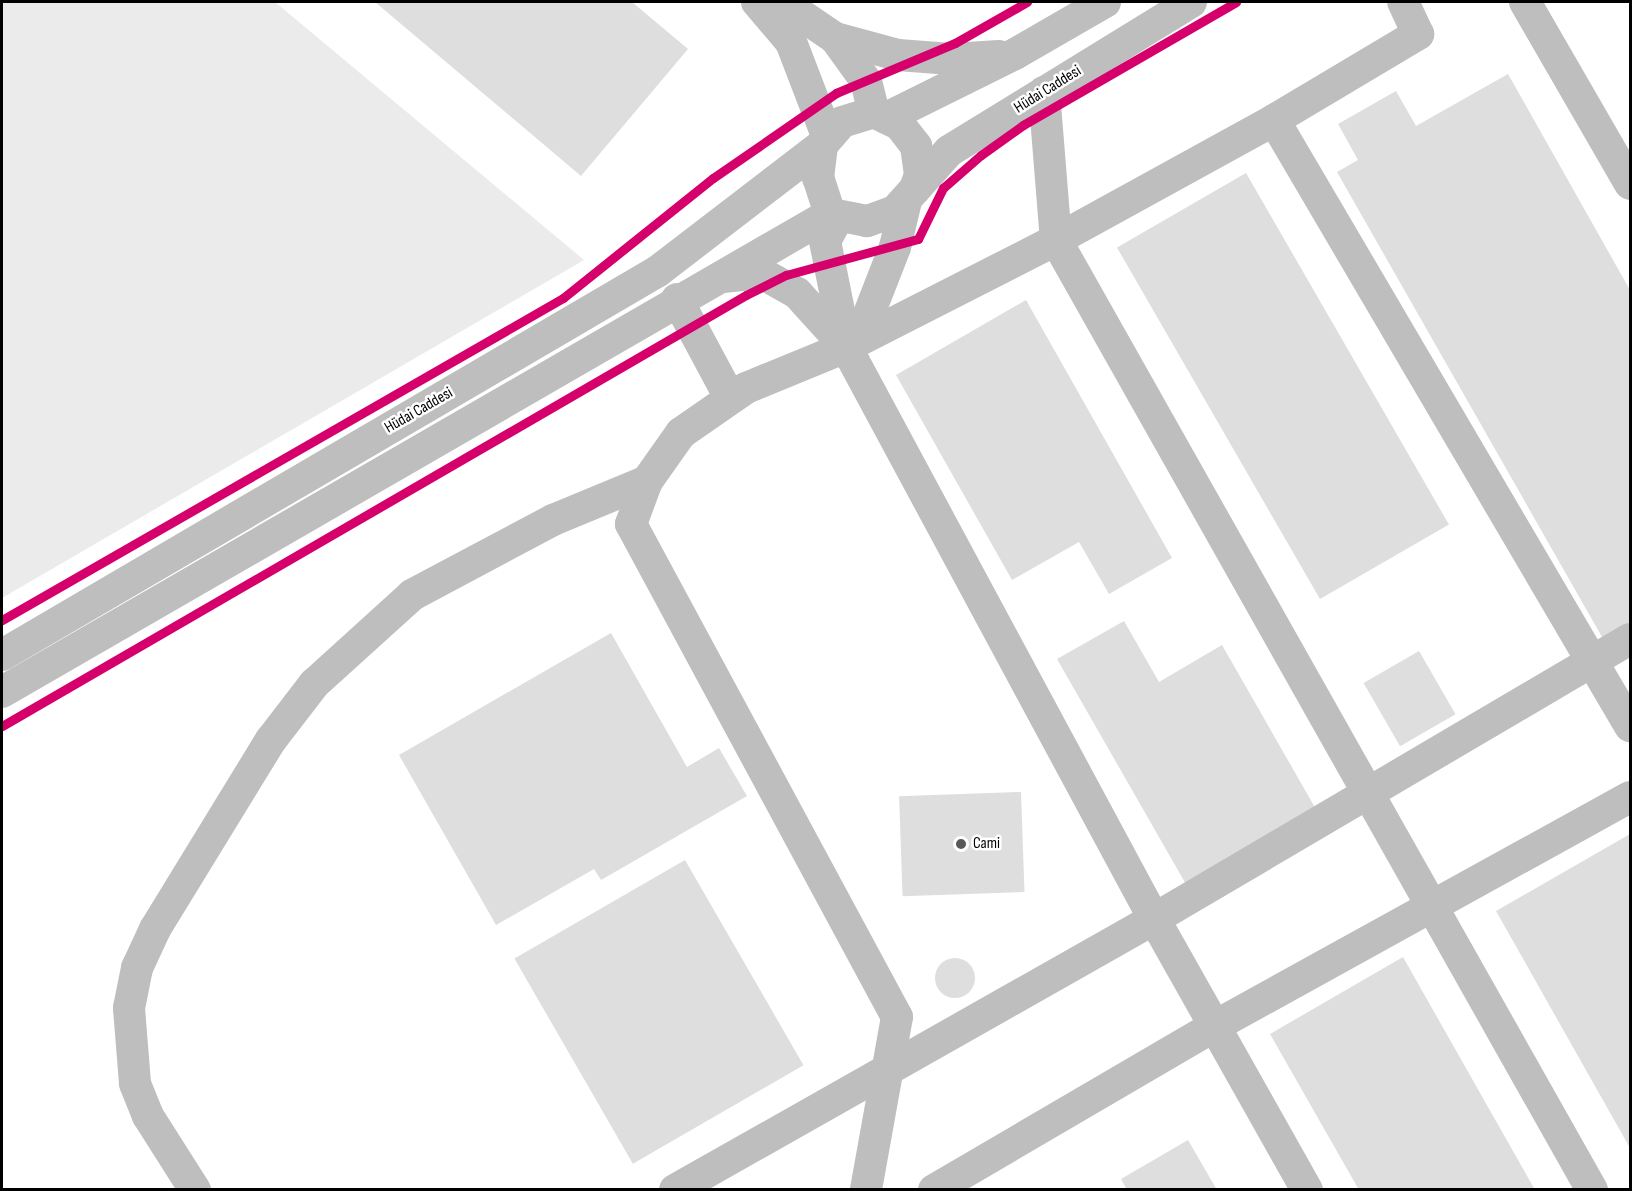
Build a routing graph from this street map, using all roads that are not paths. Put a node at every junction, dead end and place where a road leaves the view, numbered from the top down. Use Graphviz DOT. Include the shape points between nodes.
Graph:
graph roads {
  1 [pos="757,2"];
  2 [pos="782,2"];
  3 [pos="1105,2"];
  4 [pos="1191,2"];
  5 [pos="1403,2"];
  6 [pos="1525,2"];
  7 [pos="835,38"];
  8 [pos="1014,54"];
  9 [pos="1044,92"];
  10 [pos="880,115"];
  11 [pos="1274,120"];
  12 [pos="825,140"];
  13 [pos="1630,184"];
  14 [pos="910,195"];
  15 [pos="834,216"];
  16 [pos="1056,240"];
  17 [pos="713,279"];
  18 [pos="677,299"];
  19 [pos="853,342"];
  20 [pos="729,398"];
  21 [pos="647,481"];
  22 [pos="1630,639"];
  23 [pos="2,655"];
  24 [pos="1593,660"];
  25 [pos="2,692"];
  26 [pos="1630,726"];
  27 [pos="1368,793"];
  28 [pos="1630,797"];
  29 [pos="1432,906"];
  30 [pos="1154,919"];
  31 [pos="1215,1026"];
  32 [pos="886,1068"];
  33 [pos="195,1190"];
  34 [pos="675,1190"];
  35 [pos="866,1190"];
  36 [pos="934,1190"];
  37 [pos="1307,1190"];
  38 [pos="1592,1190"];
  1 -- 12 [label="street" via="791,42"];
  2 -- 7 [label="street"];
  3 -- 8 [label="street"];
  4 -- 9 [label="street, Hüdai Caddesi"];
  5 -- 11 [label="street" via="1418,34"];
  6 -- 13 [label="street"];
  7 -- 8 [label="street" via="898,56 951,59"];
  7 -- 10 [label="street" via="866,81"];
  8 -- 10 [label="street"];
  9 -- 14 [label="street, Hüdai Caddesi" via="949,151"];
  9 -- 16 [label="street"];
  10 -- 12 [label="street" via="842,122"];
  10 -- 14 [label="street" via="898,124 916,146 920,175"];
  11 -- 16 [label="street"];
  11 -- 24 [label="street"];
  12 -- 15 [label="street" via="818,178"];
  12 -- 23 [label="street, Hüdai Caddesi" via="658,271"];
  14 -- 15 [label="street" via="867,221"];
  14 -- 19 [label="street" via="895,247"];
  15 -- 17 [label="street, Hüdai Caddesi"];
  15 -- 19 [label="street" via="825,241"];
  16 -- 19 [label="street"];
  16 -- 27 [label="street"];
  17 -- 18 [label="street, Hüdai Caddesi"];
  17 -- 19 [label="street" via="761,273 797,293"];
  18 -- 20 [label="street"];
  18 -- 25 [label="street, Hüdai Caddesi"];
  19 -- 20 [label="street"];
  19 -- 30 [label="street"];
  20 -- 21 [label="street" via="681,434"];
  21 -- 32 [label="street" via="631,524 897,1017"];
  21 -- 33 [label="street" via="553,520 412,595 314,684 271,740 155,928 137,968 129,1008 129,1049 135,1083 164,1143"];
  22 -- 24 [label="street"];
  24 -- 26 [label="street"];
  24 -- 27 [label="street"];
  27 -- 29 [label="street"];
  27 -- 30 [label="street"];
  28 -- 29 [label="street"];
  29 -- 31 [label="street"];
  29 -- 38 [label="street"];
  30 -- 31 [label="street"];
  30 -- 32 [label="street"];
  31 -- 36 [label="street"];
  31 -- 37 [label="street"];
  32 -- 34 [label="street"];
  32 -- 35 [label="street"];
}
